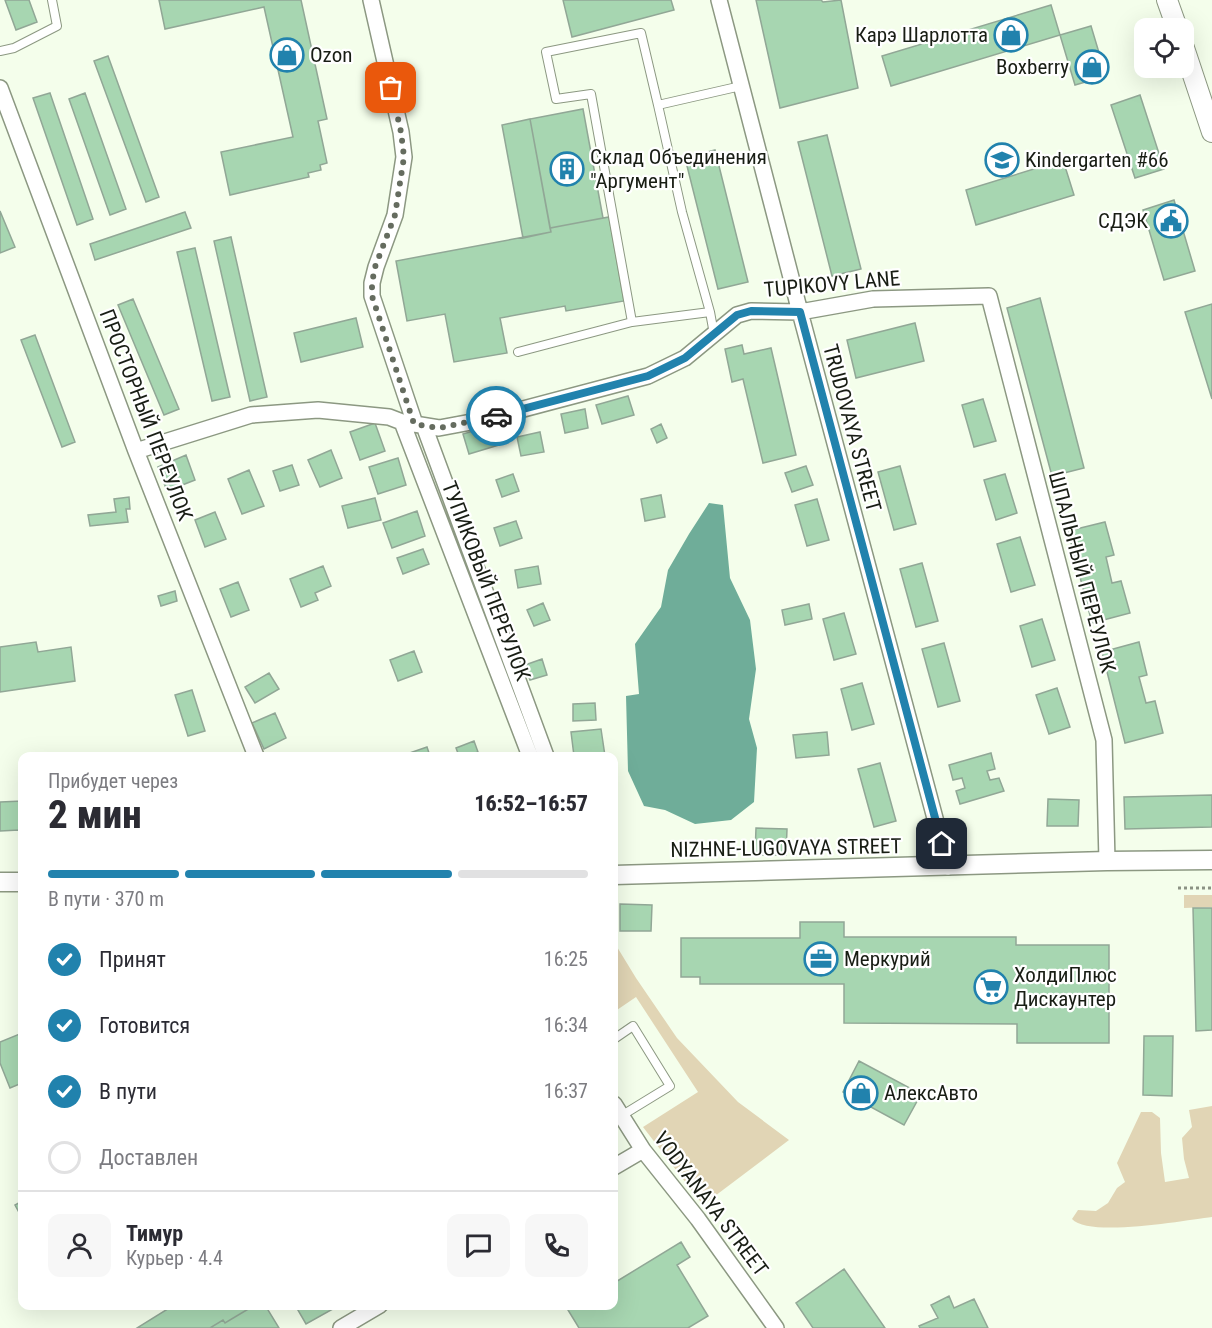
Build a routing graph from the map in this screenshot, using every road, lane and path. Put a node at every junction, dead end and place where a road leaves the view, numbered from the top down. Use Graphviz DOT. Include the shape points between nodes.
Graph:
graph roads {
  1 [pos="52,0"];
  2 [pos="370,0"];
  3 [pos="719,0"];
  4 [pos="1167,0"];
  5 [pos="1173,18"];
  6 [pos="0,51"];
  7 [pos="1194,78"];
  8 [pos="741,86"];
  9 [pos="0,88"];
  10 [pos="658,105"];
  11 [pos="1212,132"];
  12 [pos="989,296"];
  13 [pos="710,312"];
  14 [pos="800,312"];
  15 [pos="632,322"];
  16 [pos="714,335"];
  17 [pos="518,352"];
  18 [pos="414,424"];
  19 [pos="136,451"];
  20 [pos="254,752"];
  21 [pos="529,752"];
  22 [pos="544,752"];
  23 [pos="1212,860"];
  24 [pos="1107,861"];
  25 [pos="948,867"];
  26 [pos="618,876"];
  27 [pos="0,882"];
  28 [pos="18,882"];
  29 [pos="1178,888"];
  30 [pos="1212,888"];
  31 [pos="618,1036"];
  32 [pos="618,1110"];
  33 [pos="618,1112"];
  34 [pos="643,1150"];
  35 [pos="618,1165"];
  36 [pos="372,1310"];
  37 [pos="341,1328"];
  38 [pos="776,1328"];
  1 -- 6 [label="lane" via="57,26"];
  2 -- 18 [label="street" via="404,157 395,215 375,267 372,296"];
  3 -- 8 [label="street, TRUDOVAYA STREET"];
  4 -- 5 [label="main road"];
  7 -- 11 [label="main road"];
  8 -- 10 [label="lane"];
  8 -- 14 [label="street, TRUDOVAYA STREET"];
  9 -- 19 [label="street, ПРОСТОРНЫЙ ПЕРЕУЛОК"];
  10 -- 13 [label="lane"];
  10 -- 15 [label="lane" via="641,33 546,52 556,99 591,94"];
  12 -- 14 [label="street, TUPIKOVY LANE" via="873,299"];
  12 -- 24 [label="street, ШПАЛЬНЫЙ ПЕРЕУЛОК" via="1104,740"];
  13 -- 15 [label="lane"];
  13 -- 16 [label="lane"];
  14 -- 16 [label="street, TUPIKOVY LANE" via="751,311 737,315"];
  14 -- 25 [label="street, TRUDOVAYA STREET"];
  15 -- 17 [label="lane"];
  16 -- 18 [label="street, TUPIKOVY LANE" via="685,358 648,376 482,420 439,428"];
  18 -- 19 [label="street, TUPIKOVY LANE" via="389,417 318,410 251,416"];
  18 -- 21 [label="street, ТУПИКОВЫЙ ПЕРЕУЛОК"];
  18 -- 22 [label="street, ТУПИКОВЫЙ ПЕРЕУЛОК"];
  19 -- 20 [label="street, ПРОСТОРНЫЙ ПЕРЕУЛОК"];
  23 -- 24 [label="street, NIZHNE-LUGOVAYA STREET"];
  24 -- 25 [label="street, NIZHNE-LUGOVAYA STREET"];
  25 -- 26 [label="street, NIZHNE-LUGOVAYA STREET"];
  27 -- 28 [label="street"];
  29 -- 30 [label="path"];
  31 -- 32 [label="lane" via="633,1026 670,1086"];
  33 -- 34 [label="street, VODYANAYA STREET"];
  34 -- 35 [label="street"];
  34 -- 38 [label="street, VODYANAYA STREET"];
  36 -- 37 [label="street"];
}
